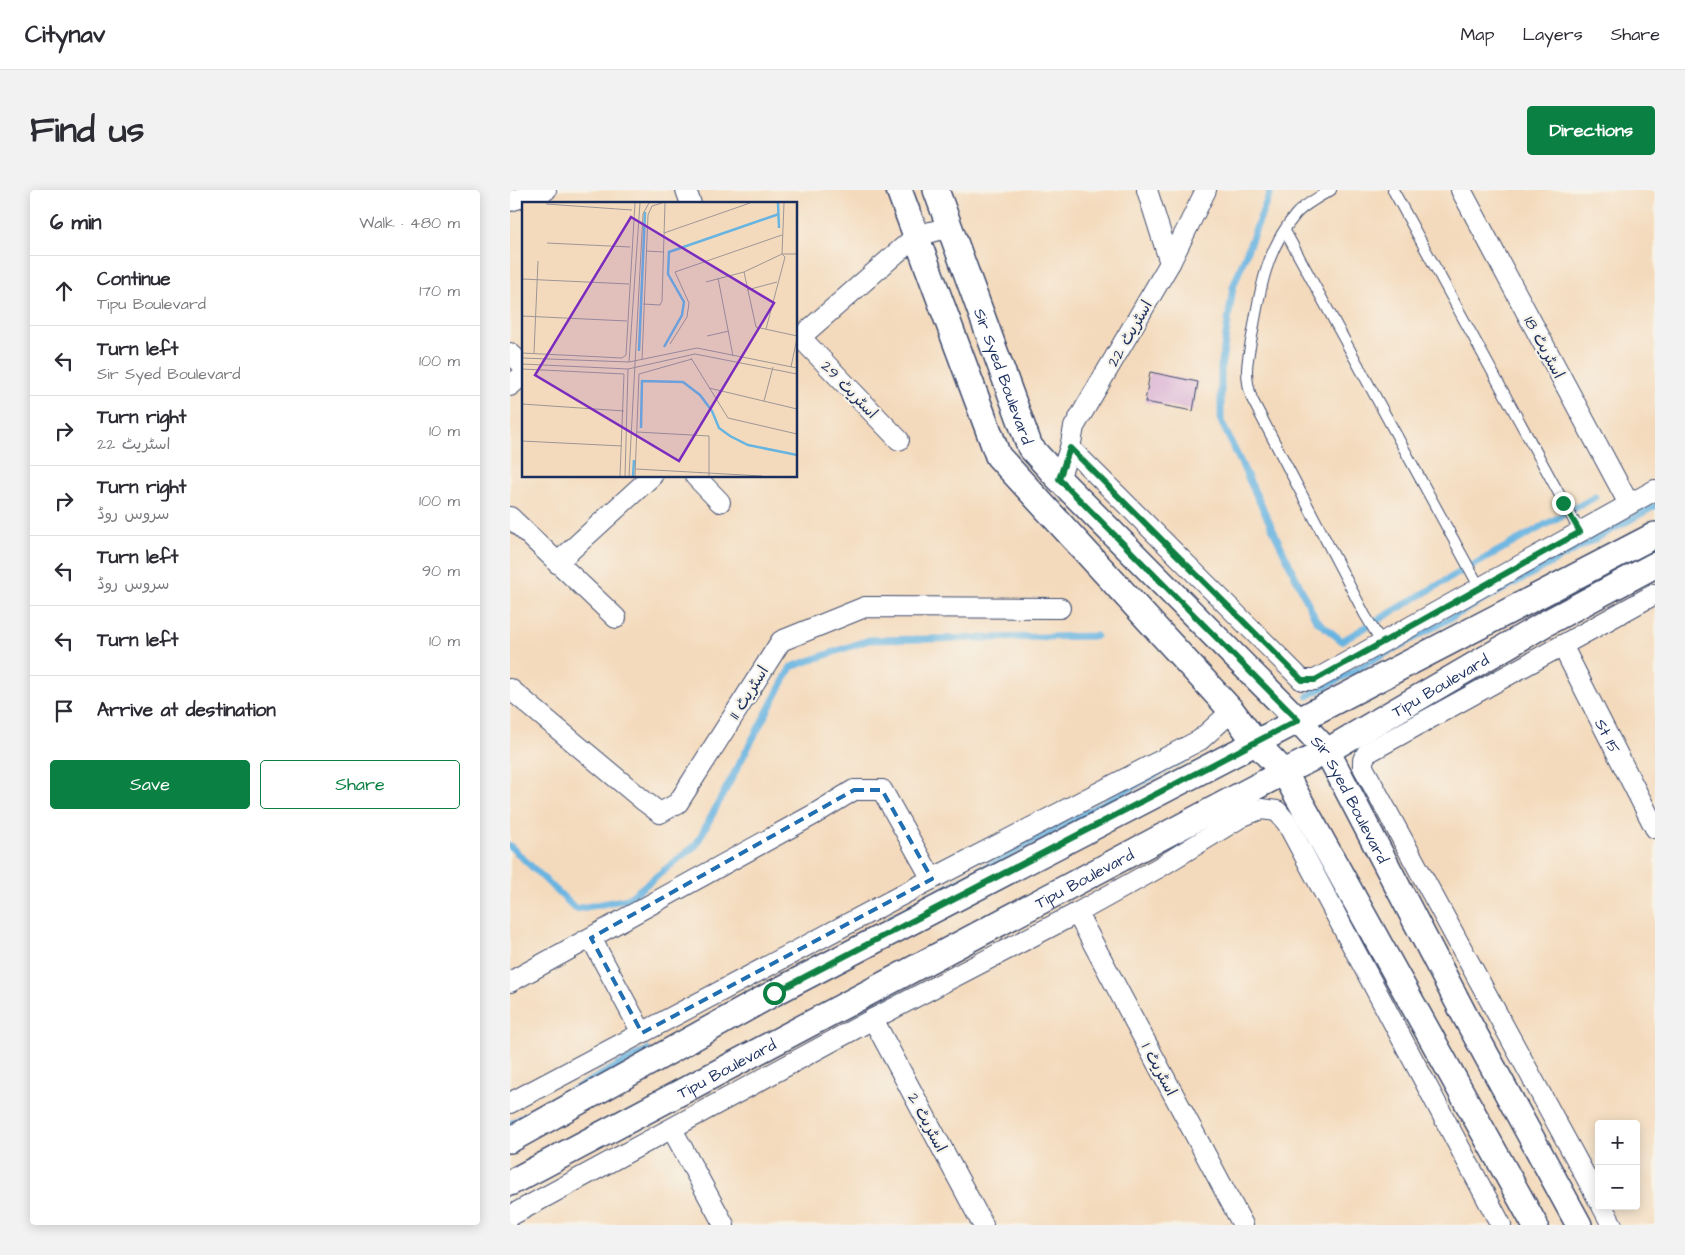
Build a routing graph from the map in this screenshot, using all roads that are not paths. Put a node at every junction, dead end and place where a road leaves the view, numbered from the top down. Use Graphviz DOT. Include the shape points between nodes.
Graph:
graph roads {
  1 [pos="546,190"];
  2 [pos="686,190"];
  3 [pos="899,190"];
  4 [pos="936,190"];
  5 [pos="1147,190"];
  6 [pos="1206,190"];
  7 [pos="1331,190"];
  8 [pos="1393,190"];
  9 [pos="1461,190"];
  10 [pos="510,201"];
  11 [pos="690,202"];
  12 [pos="950,227"];
  13 [pos="1285,231"];
  14 [pos="916,236"];
  15 [pos="1170,263"];
  16 [pos="798,339"];
  17 [pos="510,353"];
  18 [pos="522,364"];
  19 [pos="522,376"];
  20 [pos="510,386"];
  21 [pos="899,440"];
  22 [pos="1070,448"];
  23 [pos="650,478"];
  24 [pos="697,478"];
  25 [pos="1059,479"];
  26 [pos="1655,490"];
  27 [pos="720,502"];
  28 [pos="1630,504"];
  29 [pos="510,517"];
  30 [pos="1576,526"];
  31 [pos="1655,535"];
  32 [pos="557,563"];
  33 [pos="1655,565"];
  34 [pos="1476,581"];
  35 [pos="1655,594"];
  36 [pos="1060,608"];
  37 [pos="616,618"];
  38 [pos="1378,636"];
  39 [pos="1562,645"];
  40 [pos="510,689"];
  41 [pos="1232,711"];
  42 [pos="1298,720"];
  43 [pos="1256,743"];
  44 [pos="1326,751"];
  45 [pos="1284,772"];
  46 [pos="1655,828"];
  47 [pos="1154,856"];
  48 [pos="932,879"];
  49 [pos="1077,913"];
  50 [pos="591,938"];
  51 [pos="510,982"];
  52 [pos="1490,1004"];
  53 [pos="1465,1016"];
  54 [pos="873,1019"];
  55 [pos="642,1033"];
  56 [pos="750,1057"];
  57 [pos="762,1079"];
  58 [pos="510,1103"];
  59 [pos="672,1129"];
  60 [pos="510,1140"];
  61 [pos="510,1183"];
  62 [pos="1595,1194"];
  63 [pos="1604,1210"];
  64 [pos="510,1216"];
  65 [pos="724,1225"];
  66 [pos="983,1225"];
  67 [pos="1244,1225"];
  68 [pos="1501,1225"];
  69 [pos="1535,1225"];
  70 [pos="1578,1225"];
  71 [pos="1612,1225"];
  1 -- 10 [label="street"];
  2 -- 11 [label="street"];
  3 -- 14 [label="street, Sir Syed Boulevard"];
  4 -- 12 [label="street, Sir Syed Boulevard"];
  5 -- 15 [label="street"];
  6 -- 15 [label="street, اسٹریٹ 22"];
  7 -- 13 [label="lane" via="1306,205"];
  8 -- 30 [label="lane"];
  9 -- 28 [label="street, اسٹریٹ 18"];
  12 -- 14 [label="street"];
  12 -- 25 [label="street, Sir Syed Boulevard" via="1030,448"];
  13 -- 34 [label="lane"];
  13 -- 38 [label="lane" via="1274,247 1260,288 1246,384"];
  14 -- 16 [label="street"];
  14 -- 41 [label="street, Sir Syed Boulevard" via="998,456"];
  15 -- 22 [label="street, اسٹریٹ 22" via="1074,427"];
  16 -- 21 [label="street, اسٹریٹ 29"];
  17 -- 18 [label="street"];
  19 -- 20 [label="street"];
  22 -- 25 [label="street, اسٹریٹ 22"];
  22 -- 38 [label="street" via="1302,680 1315,680"];
  23 -- 32 [label="street"];
  24 -- 27 [label="street"];
  25 -- 42 [label="street, Sir Syed Boulevard"];
  26 -- 28 [label="street"];
  28 -- 30 [label="street"];
  29 -- 32 [label="street"];
  30 -- 34 [label="street"];
  31 -- 42 [label="street, Tipu Boulevard"];
  32 -- 37 [label="street"];
  33 -- 44 [label="street, Tipu Boulevard" via="1548,622"];
  34 -- 38 [label="street"];
  35 -- 39 [label="street"];
  36 -- 40 [label="street, اسٹریٹ 11" via="865,607 781,641 678,803 660,813"];
  39 -- 46 [label="street, St 15"];
  39 -- 52 [label="street" via="1367,753 1363,760 1363,768"];
  41 -- 43 [label="street, Sir Syed Boulevard"];
  41 -- 48 [label="street" via="1200,740"];
  42 -- 43 [label="street, Tipu Boulevard"];
  42 -- 44 [label="street, Sir Syed Boulevard"];
  43 -- 45 [label="street, Sir Syed Boulevard"];
  43 -- 60 [label="street, Tipu Boulevard" via="774,993"];
  44 -- 45 [label="street, Tipu Boulevard"];
  44 -- 53 [label="street, Sir Syed Boulevard"];
  45 -- 47 [label="street, Tipu Boulevard"];
  45 -- 69 [label="street, Sir Syed Boulevard"];
  47 -- 49 [label="street"];
  47 -- 56 [label="street, Tipu Boulevard"];
  47 -- 68 [label="street" via="1262,809 1277,811 1288,823"];
  48 -- 50 [label="street" via="882,790 854,790"];
  48 -- 55 [label="street"];
  49 -- 54 [label="street"];
  49 -- 67 [label="street, اسٹریٹ 1"];
  50 -- 51 [label="street"];
  50 -- 55 [label="street"];
  52 -- 53 [label="street"];
  52 -- 62 [label="street"];
  53 -- 70 [label="street, Sir Syed Boulevard"];
  54 -- 57 [label="street"];
  54 -- 66 [label="street, اسٹریٹ 2"];
  55 -- 58 [label="street"];
  56 -- 57 [label="street"];
  56 -- 61 [label="street, Tipu Boulevard"];
  57 -- 59 [label="street"];
  59 -- 64 [label="street"];
  59 -- 65 [label="street"];
  63 -- 71 [label="street"];
}
